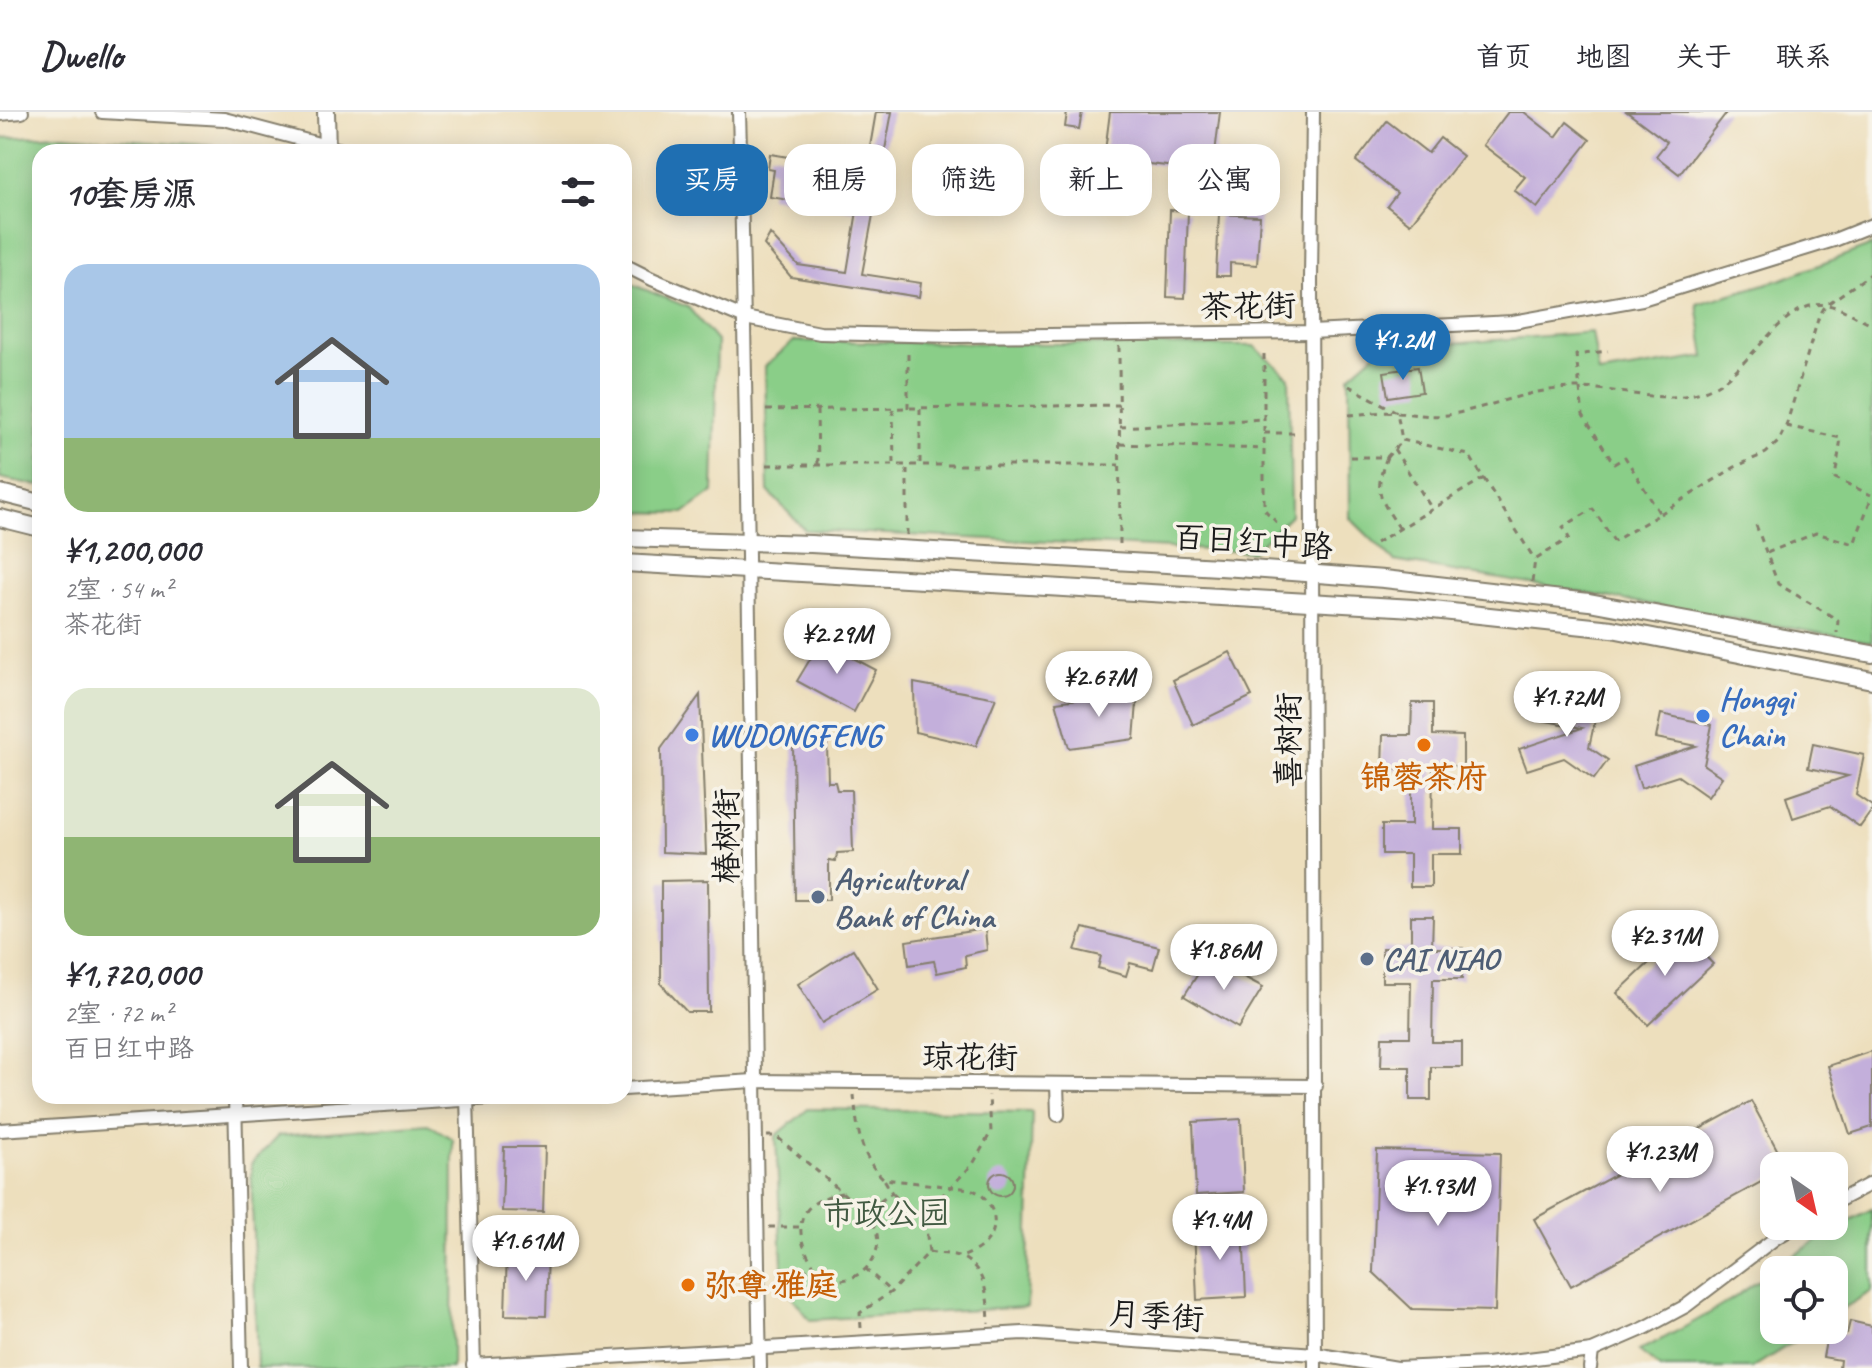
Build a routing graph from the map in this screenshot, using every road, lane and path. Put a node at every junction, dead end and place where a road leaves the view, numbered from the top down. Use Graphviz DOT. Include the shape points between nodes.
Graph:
graph roads {
  1 [pos="22,112"];
  2 [pos="102,112"];
  3 [pos="326,112"];
  4 [pos="739,112"];
  5 [pos="1313,112"];
  6 [pos="0,114"];
  7 [pos="310,144"];
  8 [pos="327,144"];
  9 [pos="1872,225"];
  10 [pos="632,269"];
  11 [pos="1872,273"];
  12 [pos="1826,305"];
  13 [pos="745,318"];
  14 [pos="1872,324"];
  15 [pos="1311,332"];
  16 [pos="908,343"];
  17 [pos="1119,344"];
  18 [pos="1608,351"];
  19 [pos="1264,354"];
  20 [pos="1349,386"];
  21 [pos="1579,388"];
  22 [pos="1119,405"];
  23 [pos="893,408"];
  24 [pos="908,408"];
  25 [pos="920,408"];
  26 [pos="766,410"];
  27 [pos="817,410"];
  28 [pos="1397,412"];
  29 [pos="1349,415"];
  30 [pos="1264,419"];
  31 [pos="1786,426"];
  32 [pos="1119,427"];
  33 [pos="1312,432"];
  34 [pos="1264,433"];
  35 [pos="1402,440"];
  36 [pos="1119,444"];
  37 [pos="1264,449"];
  38 [pos="1394,449"];
  39 [pos="1350,457"];
  40 [pos="1387,457"];
  41 [pos="767,465"];
  42 [pos="818,465"];
  43 [pos="894,465"];
  44 [pos="907,465"];
  45 [pos="920,465"];
  46 [pos="1119,465"];
  47 [pos="1484,478"];
  48 [pos="0,493"];
  49 [pos="1871,496"];
  50 [pos="32,501"];
  51 [pos="1432,509"];
  52 [pos="1660,514"];
  53 [pos="0,518"];
  54 [pos="1756,525"];
  55 [pos="32,526"];
  56 [pos="1280,526"];
  57 [pos="1400,529"];
  58 [pos="907,535"];
  59 [pos="632,538"];
  60 [pos="749,542"];
  61 [pos="1376,543"];
  62 [pos="1120,546"];
  63 [pos="1767,553"];
  64 [pos="1535,560"];
  65 [pos="632,563"];
  66 [pos="750,569"];
  67 [pos="1313,574"];
  68 [pos="1531,585"];
  69 [pos="1313,601"];
  70 [pos="1836,636"];
  71 [pos="1872,654"];
  72 [pos="1872,680"];
  73 [pos="754,1081"];
  74 [pos="853,1082"];
  75 [pos="988,1083"];
  76 [pos="1057,1084"];
  77 [pos="1316,1086"];
  78 [pos="632,1089"];
  79 [pos="235,1104"];
  80 [pos="385,1104"];
  81 [pos="467,1104"];
  82 [pos="236,1115"];
  83 [pos="1058,1115"];
  84 [pos="0,1130"];
  85 [pos="755,1137"];
  86 [pos="884,1179"];
  87 [pos="1872,1183"];
  88 [pos="950,1187"];
  89 [pos="842,1193"];
  90 [pos="892,1193"];
  91 [pos="1848,1196"];
  92 [pos="865,1212"];
  93 [pos="927,1216"];
  94 [pos="801,1227"];
  95 [pos="757,1228"];
  96 [pos="1773,1240"];
  97 [pos="929,1252"];
  98 [pos="961,1257"];
  99 [pos="813,1266"];
  100 [pos="865,1268"];
  101 [pos="759,1290"];
  102 [pos="891,1292"];
  103 [pos="989,1334"];
  104 [pos="862,1341"];
  105 [pos="760,1346"];
  106 [pos="1592,1351"];
  107 [pos="1315,1354"];
  108 [pos="474,1366"];
  109 [pos="241,1368"];
  110 [pos="760,1368"];
  111 [pos="1315,1368"];
  112 [pos="1590,1368"];
  1 -- 6 [label="street"];
  2 -- 7 [label="street" via="224,119"];
  3 -- 8 [label="street"];
  4 -- 13 [label="street, 椿树街"];
  5 -- 15 [label="street, 喜树街"];
  9 -- 15 [label="street, 茶花街" via="1642,299 1513,322"];
  10 -- 13 [label="street, 茶花街"];
  11 -- 12 [label="path"];
  12 -- 14 [label="path"];
  12 -- 21 [label="path" via="1807,308 1776,326 1750,359 1712,388 1664,398"];
  12 -- 31 [label="path"];
  13 -- 15 [label="street, 茶花街" via="820,333"];
  13 -- 60 [label="street, 椿树街"];
  15 -- 33 [label="street, 喜树街"];
  16 -- 24 [label="path"];
  17 -- 22 [label="path"];
  18 -- 21 [label="path" via="1576,355"];
  19 -- 30 [label="path"];
  20 -- 28 [label="path"];
  21 -- 28 [label="path" via="1548,390 1426,418"];
  21 -- 52 [label="path" via="1583,415 1614,464 1625,457"];
  22 -- 25 [label="path"];
  22 -- 32 [label="path"];
  23 -- 24 [label="path"];
  23 -- 27 [label="path"];
  23 -- 43 [label="path"];
  24 -- 25 [label="path"];
  25 -- 45 [label="path"];
  26 -- 27 [label="path"];
  27 -- 42 [label="path"];
  28 -- 29 [label="path"];
  28 -- 35 [label="path"];
  30 -- 32 [label="path"];
  30 -- 34 [label="path"];
  31 -- 49 [label="path" via="1841,438 1835,478"];
  31 -- 52 [label="path" via="1766,453"];
  32 -- 36 [label="path"];
  33 -- 34 [label="path"];
  33 -- 67 [label="street, 喜树街"];
  34 -- 37 [label="path"];
  35 -- 38 [label="path"];
  35 -- 47 [label="path" via="1469,455"];
  36 -- 37 [label="path"];
  36 -- 46 [label="path"];
  37 -- 56 [label="path" via="1264,509"];
  38 -- 40 [label="path"];
  38 -- 51 [label="path"];
  39 -- 40 [label="path"];
  40 -- 57 [label="path" via="1378,490"];
  41 -- 42 [label="path"];
  42 -- 43 [label="path"];
  43 -- 44 [label="path"];
  44 -- 45 [label="path"];
  44 -- 58 [label="path"];
  45 -- 46 [label="path"];
  46 -- 62 [label="path"];
  47 -- 51 [label="path"];
  47 -- 64 [label="path"];
  48 -- 50 [label="street"];
  49 -- 63 [label="path" via="1854,544 1816,533"];
  51 -- 57 [label="path"];
  52 -- 64 [label="path" via="1614,541 1593,509 1563,527 1569,538"];
  53 -- 55 [label="street"];
  54 -- 63 [label="path"];
  57 -- 61 [label="path"];
  59 -- 60 [label="street, 百日红中路"];
  60 -- 66 [label="street, 椿树街"];
  60 -- 67 [label="street, 百日红中路"];
  63 -- 70 [label="path" via="1778,584 1838,620"];
  64 -- 68 [label="path"];
  65 -- 66 [label="street, 百日红中路"];
  66 -- 69 [label="street, 百日红中路"];
  66 -- 73 [label="street, 椿树街"];
  67 -- 69 [label="street, 喜树街"];
  67 -- 71 [label="street, 百日红中路" via="1589,602"];
  69 -- 72 [label="street, 百日红中路" via="1612,629"];
  69 -- 77 [label="street, 喜树街"];
  73 -- 74 [label="street, 琼花街"];
  73 -- 78 [label="street, 琼花街"];
  73 -- 85 [label="street, 椿树街"];
  74 -- 75 [label="street, 琼花街"];
  74 -- 86 [label="path" via="860,1141"];
  75 -- 76 [label="street, 琼花街"];
  75 -- 88 [label="path" via="991,1132 973,1164"];
  76 -- 77 [label="street, 琼花街"];
  76 -- 83 [label="street"];
  77 -- 107 [label="street, 喜树街"];
  79 -- 82 [label="street"];
  80 -- 82 [label="street"];
  81 -- 108 [label="street"];
  82 -- 84 [label="street"];
  82 -- 109 [label="street"];
  85 -- 89 [label="path" via="776,1136"];
  85 -- 95 [label="street, 椿树街"];
  86 -- 88 [label="path"];
  86 -- 90 [label="path"];
  87 -- 91 [label="street"];
  88 -- 93 [label="path"];
  88 -- 98 [label="path" via="981,1193 995,1224 984,1245"];
  89 -- 92 [label="path"];
  89 -- 94 [label="path" via="817,1201"];
  90 -- 92 [label="path"];
  90 -- 93 [label="path" via="909,1209"];
  92 -- 100 [label="path" via="878,1230 879,1245"];
  93 -- 97 [label="path"];
  94 -- 95 [label="path"];
  94 -- 99 [label="path"];
  95 -- 101 [label="street, 椿树街"];
  96 -- 106 [label="street, 月季街" via="1686,1306"];
  97 -- 98 [label="path"];
  97 -- 102 [label="path"];
  98 -- 103 [label="path" via="987,1292"];
  99 -- 100 [label="path" via="837,1281"];
  99 -- 101 [label="path" via="783,1285"];
  100 -- 102 [label="path"];
  101 -- 105 [label="street, 椿树街"];
  102 -- 104 [label="path" via="860,1313"];
  103 -- 104 [label="street, 月季街"];
  103 -- 107 [label="street, 月季街"];
  104 -- 105 [label="street, 月季街"];
  105 -- 108 [label="street, 月季街"];
  105 -- 110 [label="street, 椿树街"];
  106 -- 107 [label="street, 月季街" via="1397,1368"];
  106 -- 112 [label="street"];
  107 -- 111 [label="street, 喜树街"];
}
